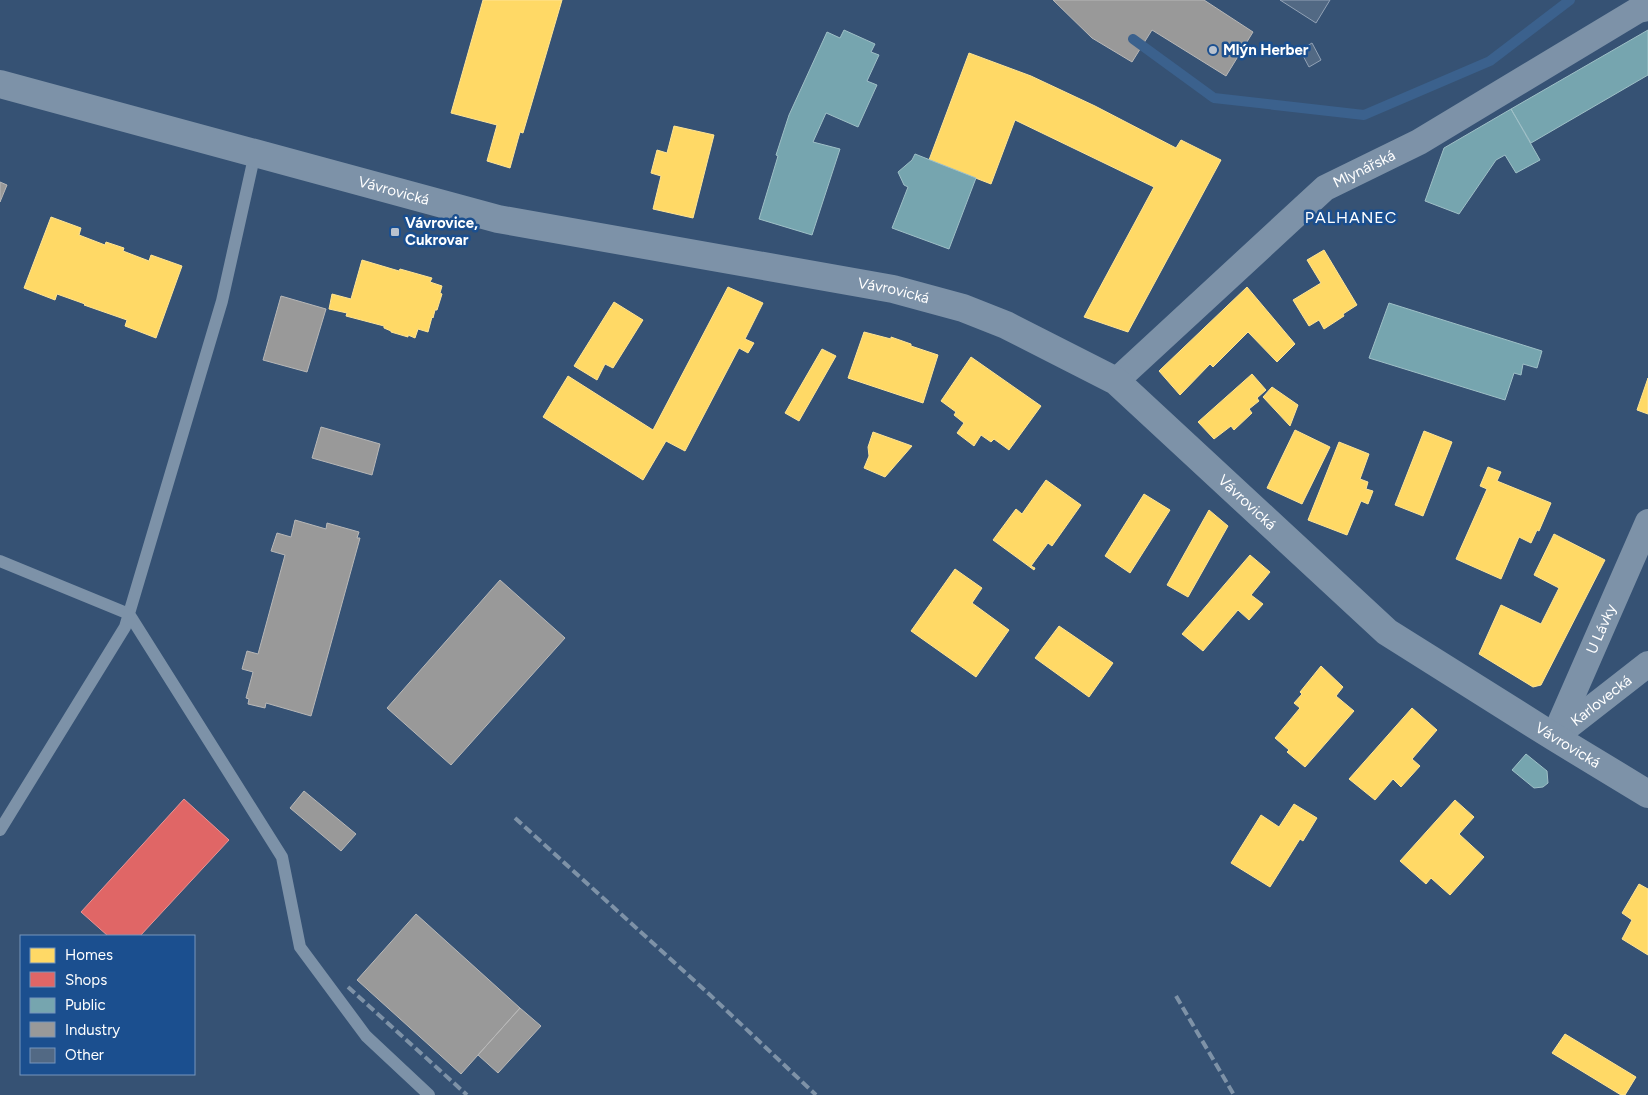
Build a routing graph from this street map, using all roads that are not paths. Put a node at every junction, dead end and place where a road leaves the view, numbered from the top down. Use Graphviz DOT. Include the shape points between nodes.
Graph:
graph roads {
  1 [pos="1648,8"];
  2 [pos="0,84"];
  3 [pos="255,153"];
  4 [pos="1116,382"];
  5 [pos="1648,522"];
  6 [pos="0,561"];
  7 [pos="129,614"];
  8 [pos="1648,664"];
  9 [pos="1554,737"];
  10 [pos="1648,794"];
  11 [pos="0,830"];
  12 [pos="429,1095"];
  1 -- 4 [label="street, Mlynářská" via="1638,10 1419,142 1326,188"];
  2 -- 3 [label="street, Vávrovická"];
  3 -- 4 [label="street, Vávrovická" via="498,219 893,289 963,308 1006,325"];
  3 -- 7 [label="lane" via="222,301"];
  4 -- 9 [label="street, Vávrovická" via="1387,632"];
  5 -- 9 [label="street, U Lávky"];
  6 -- 7 [label="lane"];
  7 -- 11 [label="lane" via="125,627"];
  7 -- 12 [label="lane" via="282,857 300,947 366,1036"];
  8 -- 9 [label="street, Karlovecká"];
  9 -- 10 [label="street, Vávrovická"];
}
